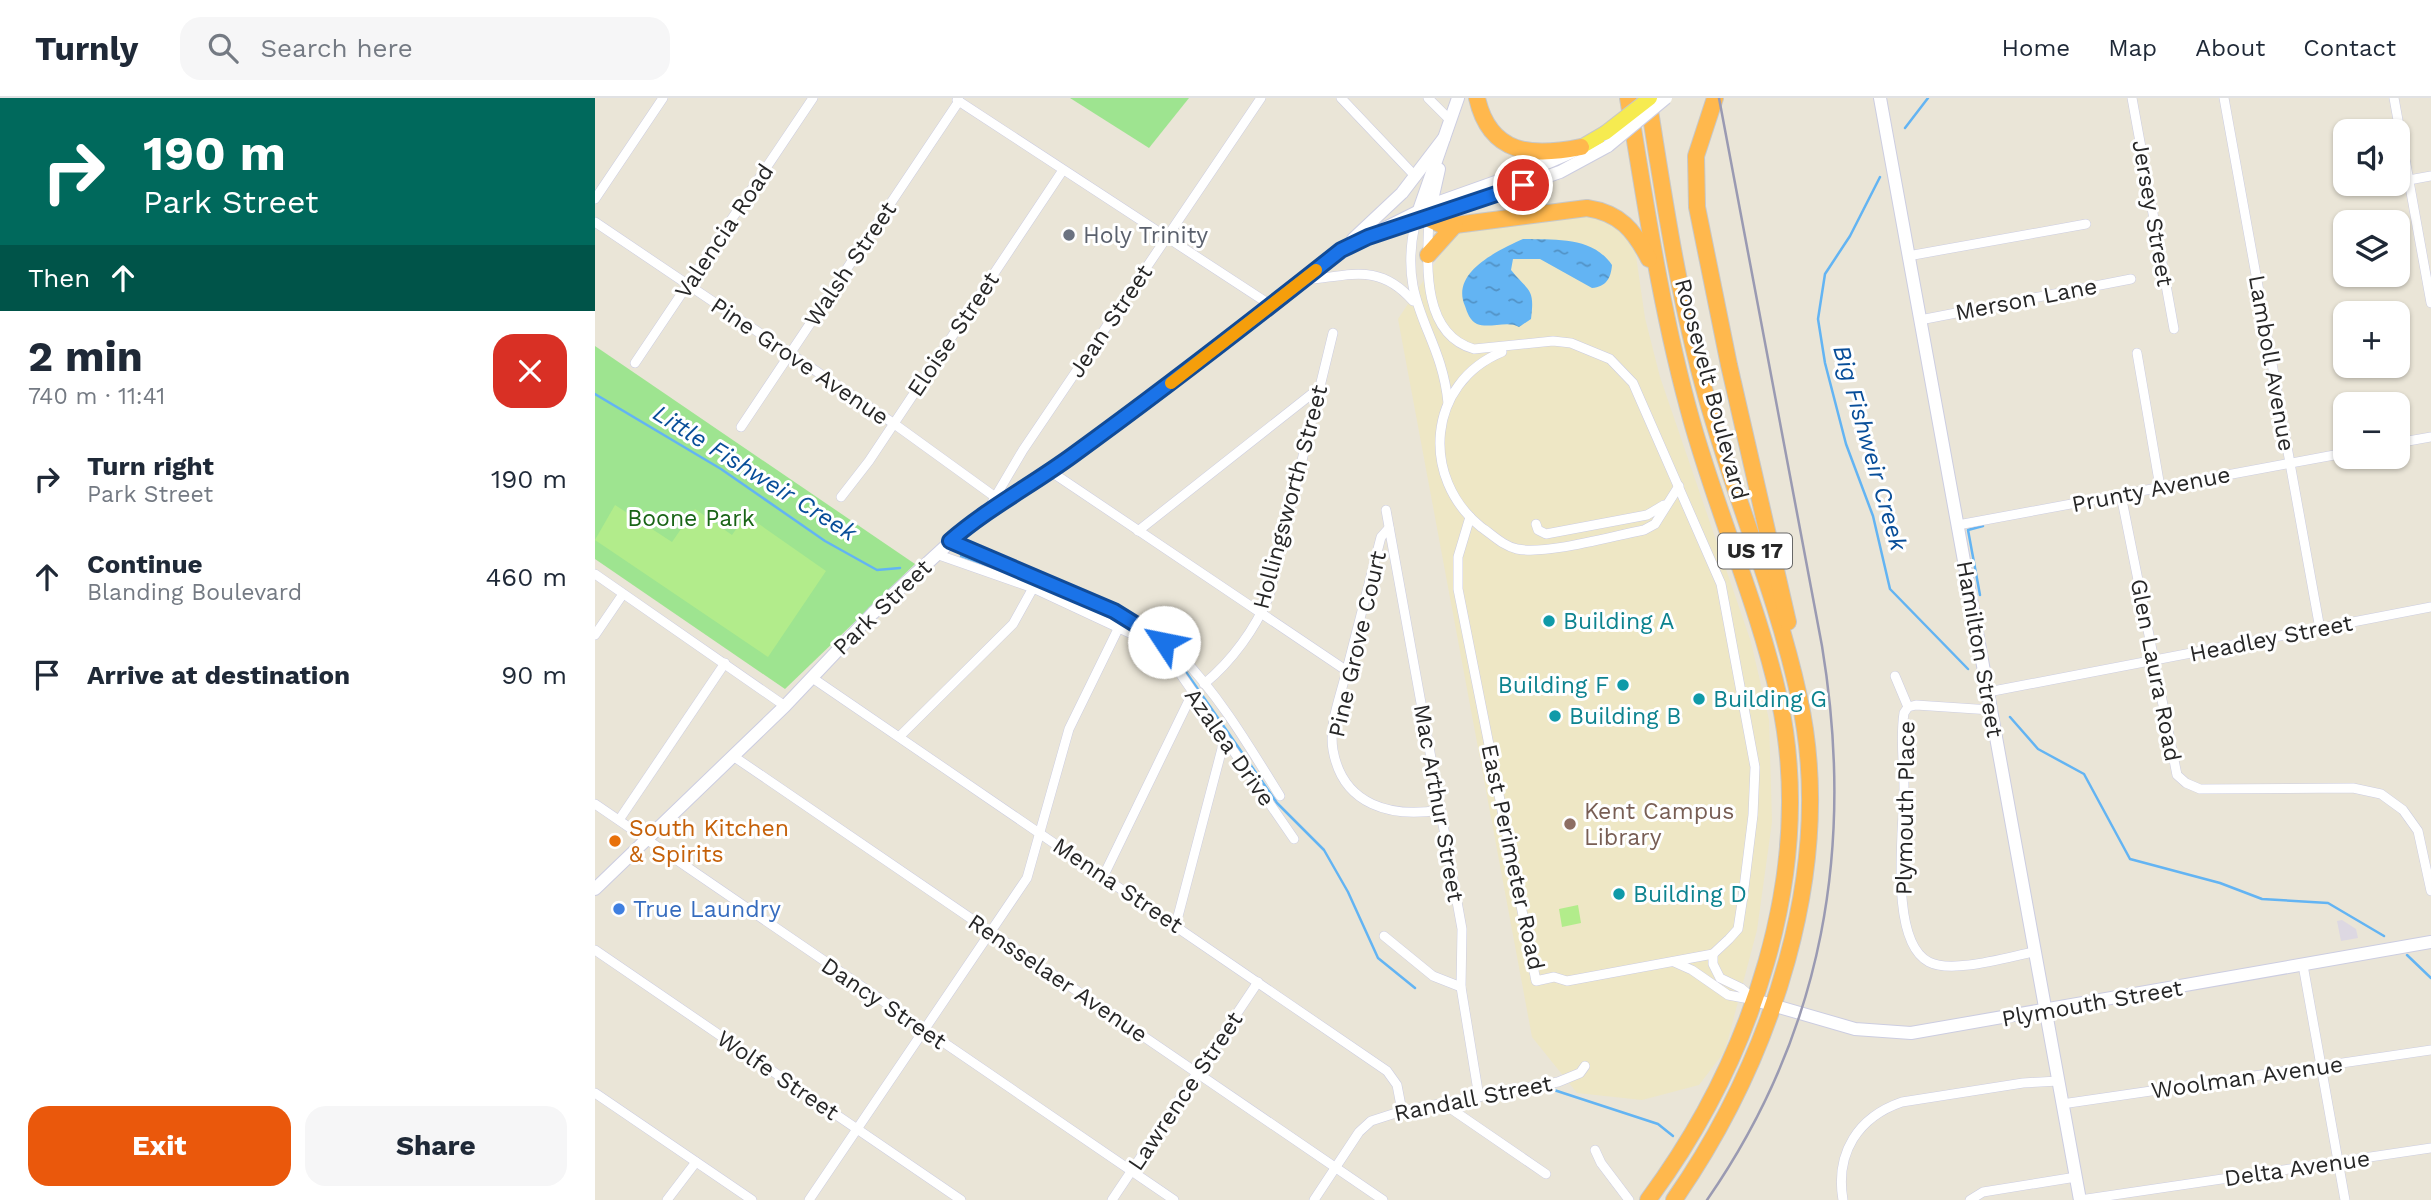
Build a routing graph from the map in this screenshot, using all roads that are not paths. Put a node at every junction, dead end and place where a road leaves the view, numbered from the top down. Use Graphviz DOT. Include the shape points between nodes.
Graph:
graph roads {
  1 [pos="663,98"];
  2 [pos="813,98"];
  3 [pos="1261,98"];
  4 [pos="1341,98"];
  5 [pos="1428,98"];
  6 [pos="1458,98"];
  7 [pos="1477,98"];
  8 [pos="1616,98"];
  9 [pos="1628,98"];
  10 [pos="1649,98"];
  11 [pos="1666,98"];
  12 [pos="1715,98"];
  13 [pos="1880,98"];
  14 [pos="2132,98"];
  15 [pos="2224,98"];
  16 [pos="2394,98"];
  17 [pos="957,100"];
  18 [pos="2398,119"];
  19 [pos="1450,120"];
  20 [pos="1444,138"];
  21 [pos="1607,139"];
  22 [pos="1581,147"];
  23 [pos="1637,153"];
  24 [pos="1063,170"];
  25 [pos="2431,176"];
  26 [pos="1416,177"];
  27 [pos="2410,180"];
  28 [pos="2410,186"];
  29 [pos="595,199"];
  30 [pos="1424,214"];
  31 [pos="595,222"];
  32 [pos="2086,224"];
  33 [pos="1455,225"];
  34 [pos="1166,238"];
  35 [pos="1341,250"];
  36 [pos="1428,255"];
  37 [pos="1908,256"];
  38 [pos="1657,275"];
  39 [pos="2131,279"];
  40 [pos="1304,280"];
  41 [pos="687,285"];
  42 [pos="1415,302"];
  43 [pos="2431,303"];
  44 [pos="1272,306"];
  45 [pos="1920,320"];
  46 [pos="2174,329"];
  47 [pos="1333,333"];
  48 [pos="1518,346"];
  49 [pos="2137,353"];
  50 [pos="790,355"];
  51 [pos="635,363"];
  52 [pos="1318,389"];
  53 [pos="1448,402"];
  54 [pos="893,423"];
  55 [pos="741,427"];
  56 [pos="2431,437"];
  57 [pos="2410,441"];
  58 [pos="2333,455"];
  59 [pos="2290,463"];
  60 [pos="1050,471"];
  61 [pos="1679,486"];
  62 [pos="2160,487"];
  63 [pos="2121,495"];
  64 [pos="841,497"];
  65 [pos="1670,499"];
  66 [pos="999,500"];
  67 [pos="1386,510"];
  68 [pos="1470,517"];
  69 [pos="1536,524"];
  70 [pos="1958,525"];
  71 [pos="1389,528"];
  72 [pos="1139,531"];
  73 [pos="950,541"];
  74 [pos="936,554"];
  75 [pos="595,574"];
  76 [pos="1033,588"];
  77 [pos="623,594"];
  78 [pos="2431,607"];
  79 [pos="1262,613"];
  80 [pos="1119,628"];
  81 [pos="2320,629"];
  82 [pos="595,635"];
  83 [pos="2152,661"];
  84 [pos="725,663"];
  85 [pos="1347,671"];
  86 [pos="1895,676"];
  87 [pos="811,677"];
  88 [pos="1204,684"];
  89 [pos="1193,692"];
  90 [pos="1988,692"];
  91 [pos="1800,699"];
  92 [pos="785,706"];
  93 [pos="1908,706"];
  94 [pos="1991,710"];
  95 [pos="900,736"];
  96 [pos="1224,741"];
  97 [pos="733,756"];
  98 [pos="1280,796"];
  99 [pos="595,804"];
  100 [pos="1440,810"];
  101 [pos="619,821"];
  102 [pos="1041,833"];
  103 [pos="1294,839"];
  104 [pos="646,840"];
  105 [pos="1104,875"];
  106 [pos="595,889"];
  107 [pos="2431,891"];
  108 [pos="1176,924"];
  109 [pos="993,933"];
  110 [pos="1384,936"];
  111 [pos="2431,942"];
  112 [pos="595,950"];
  113 [pos="2034,952"];
  114 [pos="1713,954"];
  115 [pos="1672,961"];
  116 [pos="2303,965"];
  117 [pos="1258,982"];
  118 [pos="1461,986"];
  119 [pos="1755,1000"];
  120 [pos="1774,1007"];
  121 [pos="2045,1011"];
  122 [pos="925,1030"];
  123 [pos="2431,1050"];
  124 [pos="1585,1066"];
  125 [pos="2321,1066"];
  126 [pos="1197,1072"];
  127 [pos="2058,1082"];
  128 [pos="595,1093"];
  129 [pos="1479,1097"];
  130 [pos="1444,1104"];
  131 [pos="2062,1104"];
  132 [pos="1402,1111"];
  133 [pos="858,1130"];
  134 [pos="2431,1148"];
  135 [pos="1595,1150"];
  136 [pos="696,1162"];
  137 [pos="2338,1162"];
  138 [pos="1335,1167"];
  139 [pos="1131,1171"];
  140 [pos="1546,1174"];
  141 [pos="2076,1177"];
  142 [pos="667,1200"];
  143 [pos="753,1200"];
  144 [pos="809,1200"];
  145 [pos="961,1200"];
  146 [pos="1112,1200"];
  147 [pos="1174,1200"];
  148 [pos="1314,1200"];
  149 [pos="1383,1200"];
  150 [pos="1629,1200"];
  151 [pos="1648,1200"];
  152 [pos="1674,1200"];
  153 [pos="1843,1200"];
  154 [pos="1970,1200"];
  155 [pos="2080,1200"];
  156 [pos="2345,1200"];
  1 -- 29 [label="street"];
  2 -- 41 [label="street, Valencia Road"];
  3 -- 34 [label="street, Jean Street"];
  4 -- 26 [label="street"];
  5 -- 19 [label="street"];
  6 -- 19 [label="street"];
  7 -- 22 [label="highway" via="1493,136 1512,147 1531,152"];
  8 -- 23 [label="highway"];
  9 -- 23 [label="highway, Roosevelt Boulevard / US 17"];
  10 -- 21 [label="main road, bridge"];
  10 -- 91 [label="highway, Roosevelt Boulevard / US 17" via="1669,229 1702,383"];
  11 -- 21 [label="street, bridge"];
  12 -- 91 [label="highway" via="1696,156 1697,207 1787,616"];
  13 -- 37 [label="street, Hamilton Street"];
  14 -- 46 [label="street, Jersey Street"];
  15 -- 59 [label="street, Lamboll Avenue"];
  16 -- 18 [label="street"];
  17 -- 24 [label="street"];
  17 -- 50 [label="street, Walsh Street"];
  19 -- 20 [label="street"];
  20 -- 26 [label="street"];
  20 -- 30 [label="street"];
  21 -- 22 [label="main road"];
  21 -- 30 [label="street" via="1560,172"];
  22 -- 30 [label="street"];
  23 -- 38 [label="highway, Roosevelt Boulevard / US 17"];
  24 -- 34 [label="street"];
  24 -- 54 [label="street, Eloise Street"];
  25 -- 27 [label="street"];
  26 -- 35 [label="street"];
  28 -- 43 [label="street"];
  30 -- 33 [label="highway" via="1442,225"];
  30 -- 35 [label="street, Park Street"];
  30 -- 36 [label="street"];
  30 -- 42 [label="street" via="1409,258"];
  31 -- 41 [label="street, Pine Grove Avenue"];
  32 -- 37 [label="street"];
  33 -- 36 [label="highway"];
  33 -- 38 [label="highway" via="1587,208 1605,211 1632,229"];
  34 -- 44 [label="street"];
  34 -- 66 [label="street, Jean Street"];
  35 -- 40 [label="street, Park Street"];
  36 -- 48 [label="street" via="1437,317 1451,338 1474,349"];
  37 -- 45 [label="street, Hamilton Street"];
  38 -- 119 [label="highway, Roosevelt Boulevard / US 17" via="1692,423 1767,652 1784,731 1788,790 1785,853 1778,908"];
  39 -- 45 [label="street, Merson Lane"];
  40 -- 42 [label="street" via="1374,274 1398,284"];
  40 -- 44 [label="street, Park Street"];
  41 -- 50 [label="street, Pine Grove Avenue"];
  41 -- 51 [label="street, Valencia Road"];
  42 -- 53 [label="street" via="1441,361"];
  44 -- 60 [label="street, Park Street"];
  45 -- 70 [label="street, Hamilton Street"];
  47 -- 52 [label="street, Hollingsworth Street"];
  48 -- 53 [label="street" via="1488,358 1464,379"];
  48 -- 61 [label="street" via="1571,343 1598,352 1621,368 1644,403"];
  49 -- 62 [label="street"];
  50 -- 54 [label="street, Pine Grove Avenue"];
  50 -- 55 [label="street, Walsh Street"];
  52 -- 72 [label="street"];
  52 -- 79 [label="street, Hollingsworth Street" via="1310,436"];
  53 -- 68 [label="street" via="1441,428 1441,465"];
  54 -- 64 [label="street, Eloise Street"];
  54 -- 66 [label="street, Pine Grove Avenue"];
  56 -- 57 [label="street"];
  58 -- 59 [label="street, Prunty Avenue"];
  59 -- 62 [label="street, Prunty Avenue"];
  59 -- 81 [label="street, Lamboll Avenue"];
  60 -- 66 [label="street, Park Street"];
  60 -- 72 [label="street"];
  61 -- 65 [label="street"];
  61 -- 114 [label="street" via="1724,596 1755,767 1753,822 1738,929"];
  62 -- 63 [label="street, Prunty Avenue"];
  63 -- 70 [label="street, Prunty Avenue"];
  63 -- 83 [label="street, Glen Laura Road"];
  65 -- 68 [label="street" via="1655,524 1644,530 1531,550 1502,543"];
  65 -- 69 [label="street" via="1647,516 1546,534"];
  66 -- 73 [label="street, Park Street"];
  67 -- 71 [label="street, Mac Arthur Street"];
  68 -- 115 [label="street, East Perimeter Road" via="1458,557 1458,589 1536,981 1554,977 1567,981"];
  70 -- 90 [label="street, Hamilton Street"];
  71 -- 85 [label="street, Pine Grove Court" via="1381,537"];
  71 -- 100 [label="street, Mac Arthur Street"];
  72 -- 79 [label="street"];
  73 -- 74 [label="street, Park Street"];
  73 -- 88 [label="street, Azalea Drive" via="1114,611 1177,652"];
  74 -- 76 [label="street, Azalea Drive"];
  74 -- 87 [label="street, Park Street"];
  75 -- 77 [label="street"];
  76 -- 80 [label="street, Azalea Drive"];
  76 -- 95 [label="street" via="1013,624"];
  77 -- 82 [label="street"];
  77 -- 84 [label="street"];
  78 -- 81 [label="street, Headley Street"];
  79 -- 85 [label="street"];
  79 -- 88 [label="street, Hollingsworth Street" via="1218,673"];
  80 -- 89 [label="street, Azalea Drive" via="1151,643"];
  80 -- 102 [label="street" via="1069,729"];
  81 -- 83 [label="street, Headley Street"];
  83 -- 90 [label="street, Headley Street"];
  83 -- 107 [label="street, Glen Laura Road" via="2173,764 2181,780 2200,789 2353,788 2381,794 2403,810 2418,831"];
  84 -- 92 [label="street"];
  84 -- 101 [label="street"];
  85 -- 100 [label="street, Pine Grove Court" via="1333,734 1333,750 1344,778 1354,791 1381,808 1410,814"];
  86 -- 93 [label="street"];
  87 -- 92 [label="street, Park Street"];
  87 -- 95 [label="street, Menna Street"];
  88 -- 98 [label="street, Azalea Drive"];
  89 -- 96 [label="street, Azalea Drive"];
  89 -- 105 [label="street"];
  90 -- 94 [label="street, Hamilton Street"];
  91 -- 120 [label="highway, Roosevelt Boulevard / US 17" via="1807,751 1806,838 1794,933"];
  92 -- 97 [label="street, Park Street"];
  93 -- 94 [label="street, Plymouth Place"];
  93 -- 113 [label="street, Plymouth Place" via="1902,723 1900,866 1913,947 1927,961 1946,966"];
  94 -- 113 [label="street, Hamilton Street"];
  95 -- 102 [label="street, Menna Street"];
  96 -- 103 [label="street, Azalea Drive"];
  96 -- 108 [label="street"];
  97 -- 104 [label="street, Park Street"];
  97 -- 109 [label="street, Rensselaer Avenue"];
  99 -- 101 [label="street, Dancy Street"];
  100 -- 118 [label="street, Mac Arthur Street" via="1462,929"];
  101 -- 104 [label="street, Dancy Street"];
  102 -- 105 [label="street, Menna Street"];
  102 -- 109 [label="street" via="1027,878"];
  104 -- 106 [label="street, Park Street"];
  104 -- 122 [label="street, Dancy Street"];
  105 -- 108 [label="street, Menna Street"];
  108 -- 117 [label="street, Menna Street"];
  109 -- 122 [label="street"];
  109 -- 126 [label="street, Rensselaer Avenue"];
  110 -- 118 [label="street" via="1433,976"];
  111 -- 116 [label="street, Plymouth Street"];
  112 -- 133 [label="street, Wolfe Street"];
  113 -- 121 [label="street, Hamilton Street"];
  114 -- 115 [label="street, East Perimeter Road"];
  114 -- 119 [label="street" via="1720,978"];
  115 -- 119 [label="street" via="1728,995"];
  116 -- 121 [label="street, Plymouth Street"];
  116 -- 125 [label="street"];
  117 -- 126 [label="street, Lawrence Street"];
  117 -- 132 [label="street, Menna Street" via="1387,1071 1397,1085"];
  118 -- 129 [label="street, Mac Arthur Street"];
  119 -- 120 [label="street, Plymouth Street"];
  119 -- 151 [label="highway, Roosevelt Boulevard / US 17" via="1712,1100"];
  120 -- 121 [label="street, Plymouth Street" via="1845,1027 1890,1033 1942,1030"];
  120 -- 152 [label="highway, Roosevelt Boulevard / US 17" via="1719,1131"];
  121 -- 127 [label="street, Hamilton Street"];
  122 -- 133 [label="street"];
  122 -- 139 [label="street, Dancy Street"];
  123 -- 125 [label="street, Woolman Avenue"];
  124 -- 129 [label="street, Randall Street" via="1558,1082"];
  125 -- 131 [label="street, Woolman Avenue"];
  125 -- 137 [label="street"];
  126 -- 138 [label="street, Rensselaer Avenue"];
  126 -- 139 [label="street, Lawrence Street"];
  127 -- 131 [label="street, Hamilton Street"];
  127 -- 153 [label="street" via="2023,1083 1886,1108 1865,1122 1848,1147 1841,1174"];
  128 -- 136 [label="street"];
  129 -- 130 [label="street, Randall Street"];
  130 -- 132 [label="street, Randall Street"];
  130 -- 140 [label="street"];
  131 -- 141 [label="street, Hamilton Street"];
  132 -- 138 [label="street, Randall Street" via="1371,1121"];
  133 -- 144 [label="street"];
  133 -- 145 [label="street, Wolfe Street"];
  134 -- 137 [label="street, Delta Avenue"];
  135 -- 150 [label="street"];
  136 -- 142 [label="street"];
  136 -- 143 [label="street"];
  137 -- 155 [label="street, Delta Avenue"];
  137 -- 156 [label="street"];
  138 -- 148 [label="street, Randall Street"];
  138 -- 149 [label="street, Rensselaer Avenue"];
  139 -- 146 [label="street, Lawrence Street"];
  139 -- 147 [label="street, Dancy Street"];
  141 -- 154 [label="street" via="1983,1192"];
  141 -- 155 [label="street, Hamilton Street"];
}
